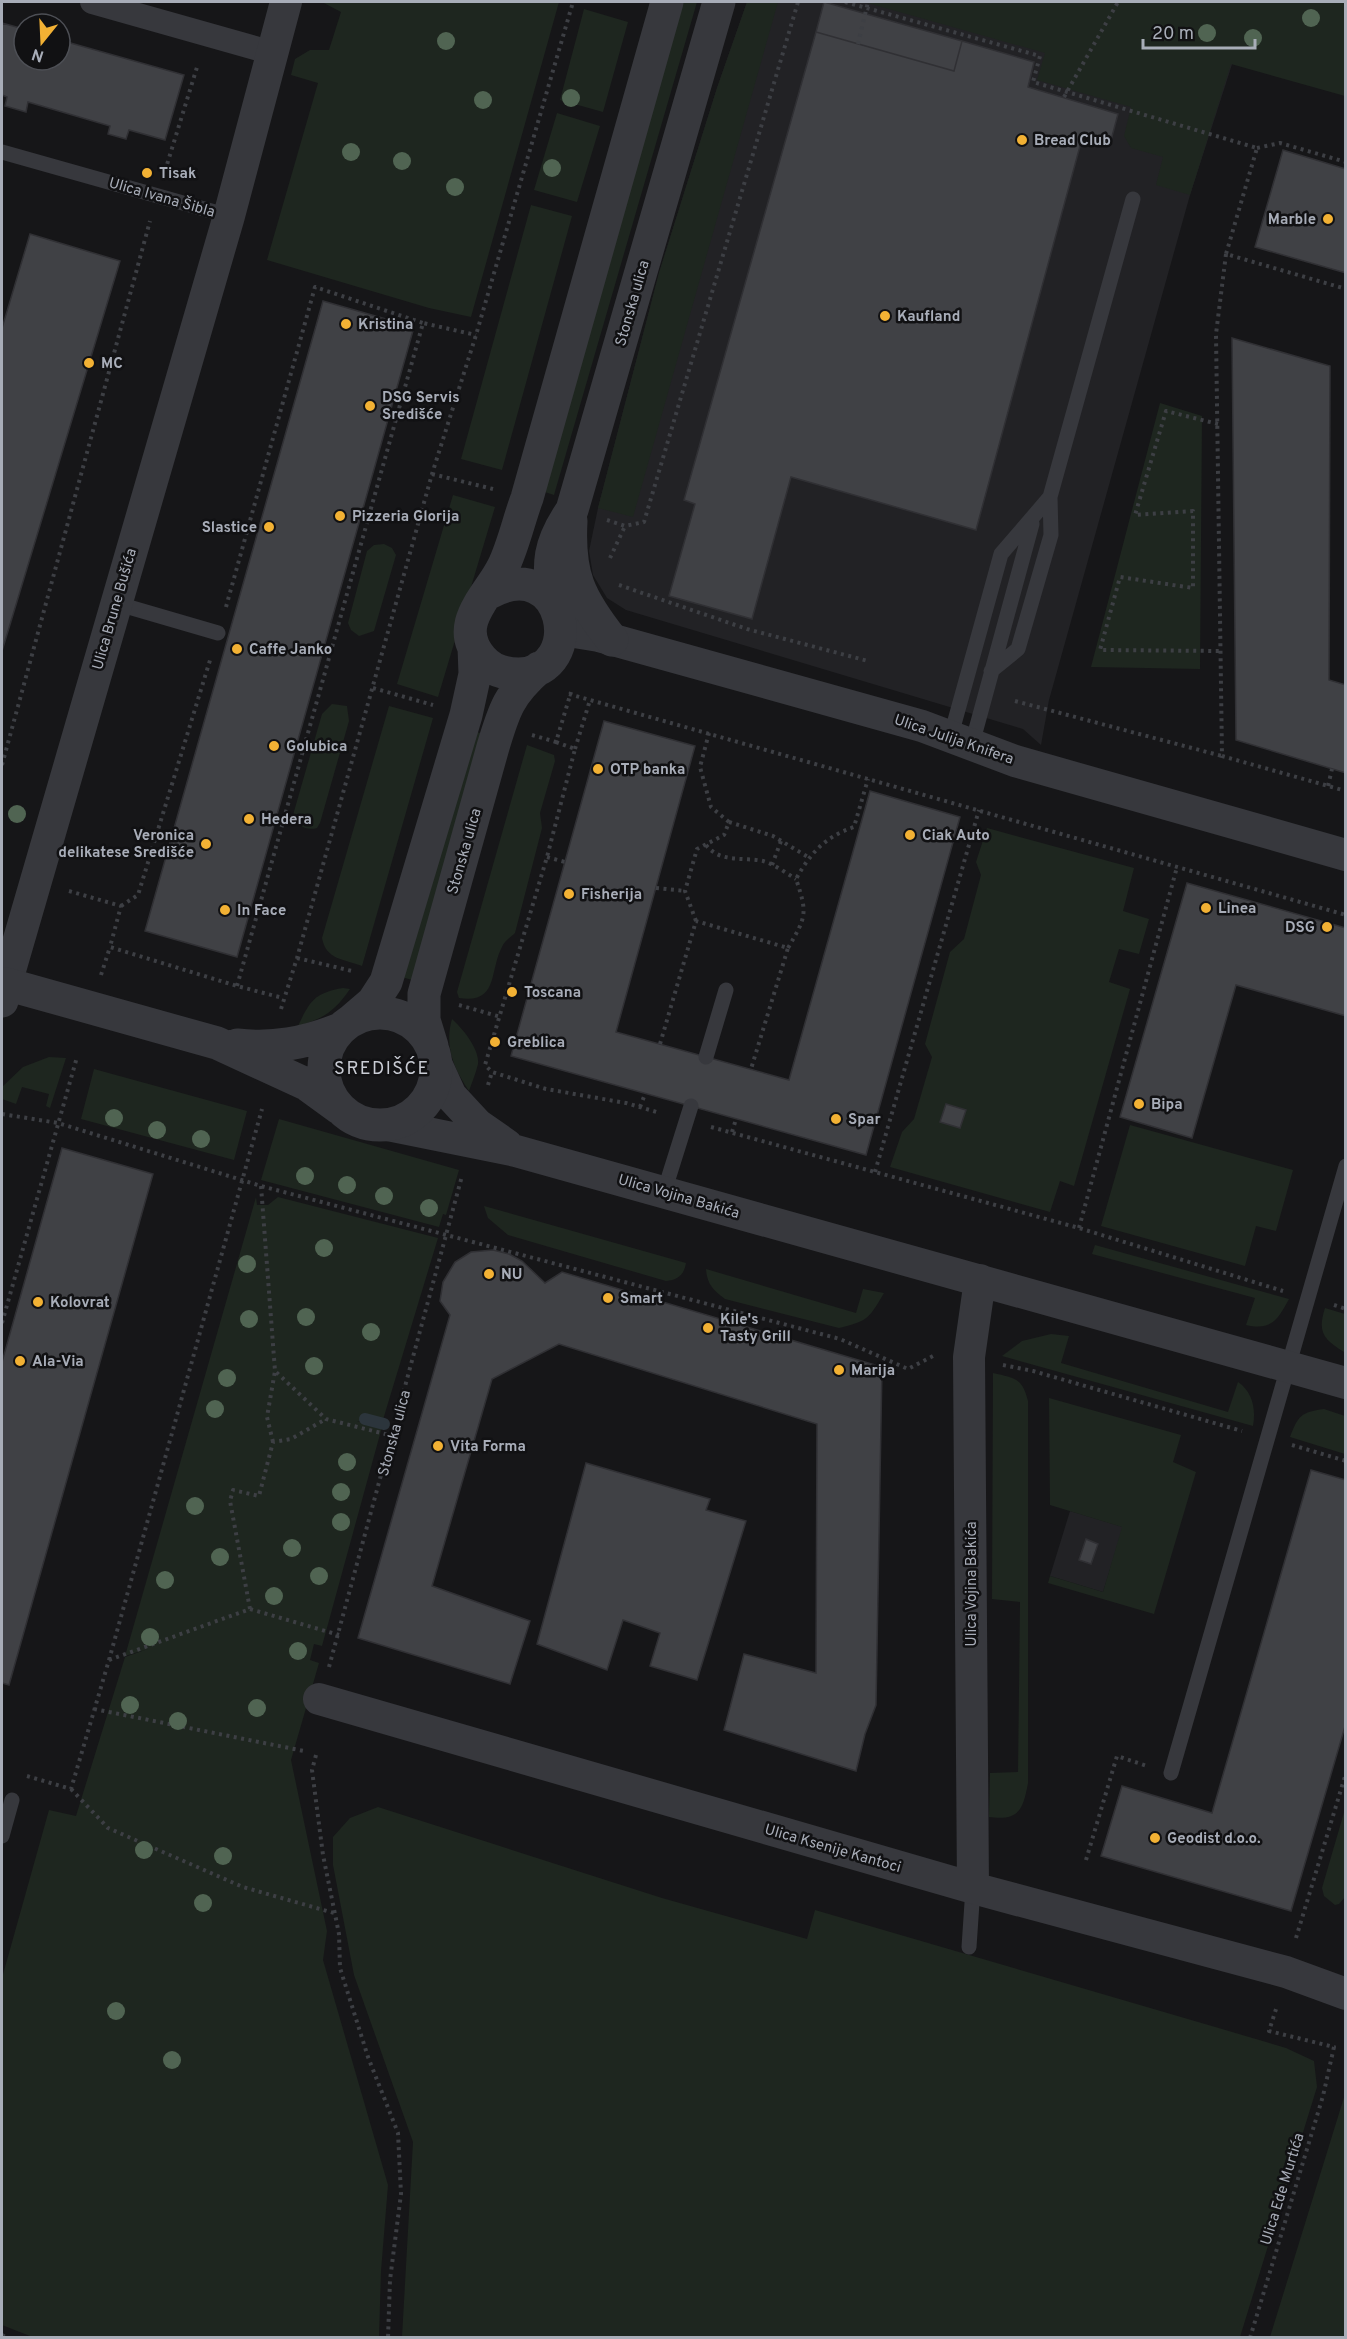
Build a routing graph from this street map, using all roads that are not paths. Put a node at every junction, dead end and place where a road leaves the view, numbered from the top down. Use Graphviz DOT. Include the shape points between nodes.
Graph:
graph roads {
  1 [pos="92,2"];
  2 [pos="286,2"];
  3 [pos="667,2"];
  4 [pos="719,2"];
  5 [pos="273,53"];
  6 [pos="2,152"];
  7 [pos="1133,199"];
  8 [pos="229,216"];
  9 [pos="1050,497"];
  10 [pos="572,510"];
  11 [pos="1035,516"];
  12 [pos="489,593"];
  13 [pos="115,603"];
  14 [pos="557,616"];
  15 [pos="218,633"];
  16 [pos="612,640"];
  17 [pos="474,646"];
  18 [pos="539,668"];
  19 [pos="990,671"];
  20 [pos="962,740"];
  21 [pos="1346,855"];
  22 [pos="726,990"];
  23 [pos="4,993"];
  24 [pos="345,1025"];
  25 [pos="217,1043"];
  26 [pos="434,1054"];
  27 [pos="706,1057"];
  28 [pos="339,1108"];
  29 [pos="689,1113"];
  30 [pos="388,1125"];
  31 [pos="516,1150"];
  32 [pos="1346,1166"];
  33 [pos="664,1192"];
  34 [pos="980,1280"];
  35 [pos="1289,1368"];
  36 [pos="1346,1383"];
  37 [pos="320,1699"];
  38 [pos="1171,1773"];
  39 [pos="12,1800"];
  40 [pos="2,1836"];
  41 [pos="973,1888"];
  42 [pos="969,1947"];
  43 [pos="1346,1994"];
  1 -- 5 [label="street"];
  2 -- 5 [label="street, Ulica Ivana Šibla"];
  3 -- 12 [label="street" via="527,498 504,565"];
  4 -- 10 [label="street, Stonska ulica"];
  5 -- 8 [label="street, Ulica Ivana Šibla"];
  6 -- 8 [label="lane, Ulica Ivana Šibla"];
  7 -- 9 [label="lane"];
  8 -- 13 [label="street, Ulica Brune Bušića"];
  9 -- 11 [label="lane"];
  9 -- 19 [label="lane" via="1051,536 1018,649"];
  10 -- 14 [label="street, Stonska ulica" via="558,530 550,558"];
  10 -- 16 [label="street" via="571,558 577,582 588,610"];
  11 -- 19 [label="lane"];
  11 -- 20 [label="lane" via="1001,554"];
  12 -- 14 [label="street" via="516,583 530,586 543,592"];
  12 -- 17 [label="street" via="472,616 470,632"];
  13 -- 15 [label="lane"];
  13 -- 23 [label="street, Ulica Brune Bušića"];
  14 -- 16 [label="street, Ulica Julija Knifera"];
  14 -- 18 [label="street, Stonska ulica" via="559,645"];
  16 -- 20 [label="street, Ulica Julija Knifera"];
  17 -- 18 [label="street" via="482,660 502,672 525,674"];
  17 -- 24 [label="street" via="475,674 466,715 386,982 373,1002"];
  18 -- 26 [label="street, Stonska ulica" via="519,685 505,709 424,994 424,1020"];
  19 -- 20 [label="lane"];
  20 -- 21 [label="street, Ulica Julija Knifera" via="1015,761"];
  22 -- 27 [label="lane"];
  23 -- 25 [label="street"];
  24 -- 25 [label="street" via="313,1039 273,1047"];
  24 -- 26 [label="street" via="369,1013 406,1019 421,1031"];
  24 -- 28 [label="street" via="329,1044 324,1060 324,1078"];
  25 -- 28 [label="street" via="306,1084"];
  26 -- 30 [label="street" via="435,1080 429,1096 419,1110"];
  26 -- 31 [label="street, Ulica Vojina Bakića" via="451,1096 477,1124"];
  28 -- 30 [label="street" via="361,1122"];
  29 -- 33 [label="lane"];
  30 -- 31 [label="street, Ulica Vojina Bakića"];
  31 -- 33 [label="street, Ulica Vojina Bakića"];
  32 -- 35 [label="lane"];
  33 -- 34 [label="street, Ulica Vojina Bakića"];
  34 -- 35 [label="street, Ulica Vojina Bakića"];
  34 -- 41 [label="street, Ulica Vojina Bakića" via="969,1357"];
  35 -- 36 [label="street, Ulica Vojina Bakića"];
  35 -- 38 [label="lane"];
  37 -- 41 [label="street, Ulica Ksenije Kantoci"];
  39 -- 40 [label="lane"];
  41 -- 42 [label="lane"];
  41 -- 43 [label="street, Ulica Ksenije Kantoci" via="1286,1972"];
}
